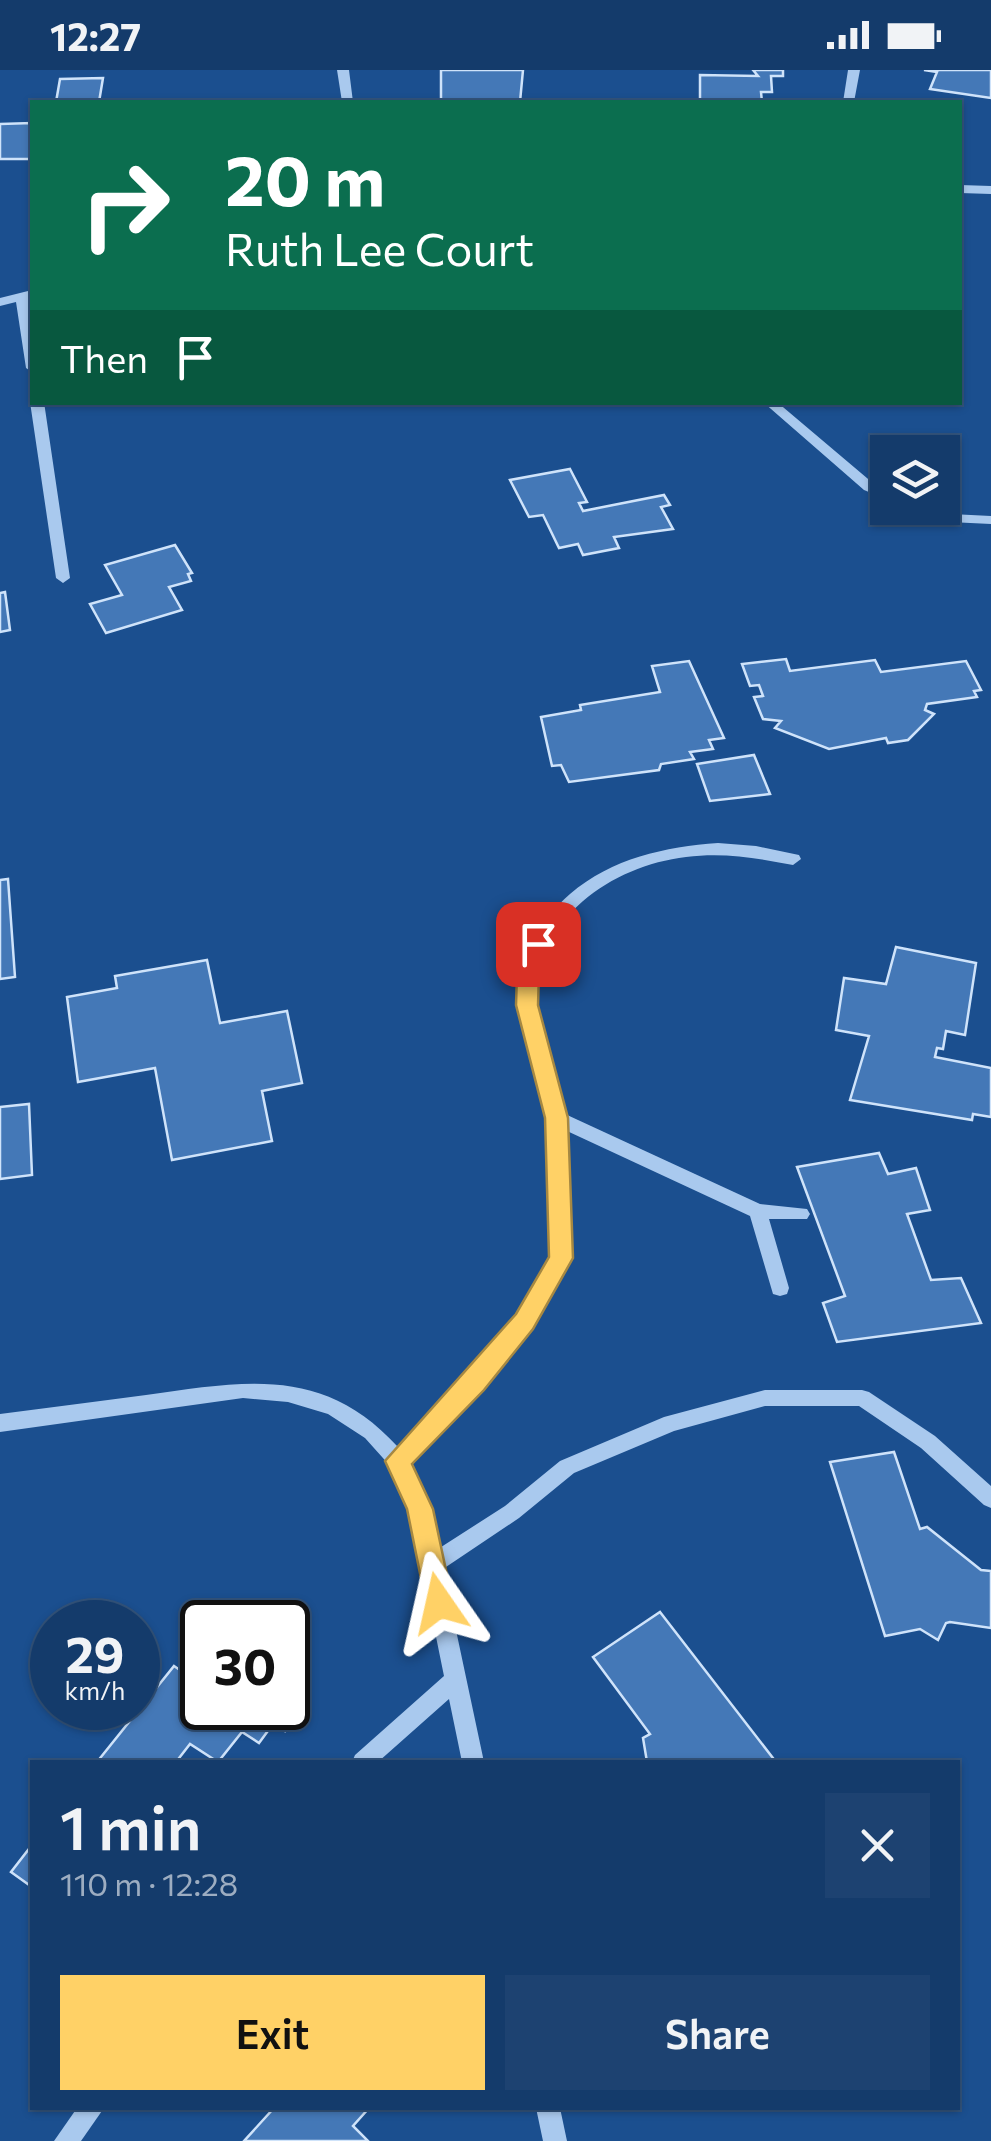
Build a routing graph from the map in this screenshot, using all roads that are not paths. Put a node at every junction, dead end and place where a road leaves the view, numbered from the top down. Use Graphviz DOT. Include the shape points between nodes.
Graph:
graph roads {
  1 [pos="343,70"];
  2 [pos="854,70"];
  3 [pos="348,100"];
  4 [pos="848,100"];
  5 [pos="962,188"];
  6 [pos="991,190"];
  7 [pos="27,296"];
  8 [pos="0,302"];
  9 [pos="30,339"];
  10 [pos="38,405"];
  11 [pos="773,405"];
  12 [pos="870,487"];
  13 [pos="960,518"];
  14 [pos="991,520"];
  15 [pos="63,578"];
  16 [pos="793,859"];
  17 [pos="557,1118"];
  18 [pos="758,1211"];
  19 [pos="801,1214"];
  20 [pos="780,1288"];
  21 [pos="0,1423"];
  22 [pos="398,1461"];
  23 [pos="991,1499"];
  24 [pos="432,1565"];
  25 [pos="454,1680"];
  26 [pos="365,1760"];
  27 [pos="473,1760"];
  28 [pos="90,2110"];
  29 [pos="548,2110"];
  30 [pos="66,2141"];
  31 [pos="555,2141"];
  1 -- 3 [label="street"];
  2 -- 4 [label="street"];
  5 -- 6 [label="street"];
  7 -- 8 [label="street"];
  7 -- 9 [label="street"];
  10 -- 15 [label="street"];
  11 -- 12 [label="street"];
  13 -- 14 [label="street"];
  16 -- 17 [label="street" via="715,849 640,861 578,894 554,918 528,974 527,1005"];
  17 -- 18 [label="street"];
  17 -- 22 [label="street" via="561,1258 525,1321"];
  18 -- 19 [label="street"];
  18 -- 20 [label="street"];
  21 -- 22 [label="street" via="243,1390 288,1394 333,1407 372,1432"];
  22 -- 24 [label="street" via="420,1509"];
  23 -- 24 [label="street" via="928,1442 862,1398 765,1398 671,1423 567,1467"];
  24 -- 25 [label="street"];
  25 -- 26 [label="street"];
  25 -- 27 [label="street"];
  28 -- 30 [label="street"];
  29 -- 31 [label="street"];
}
